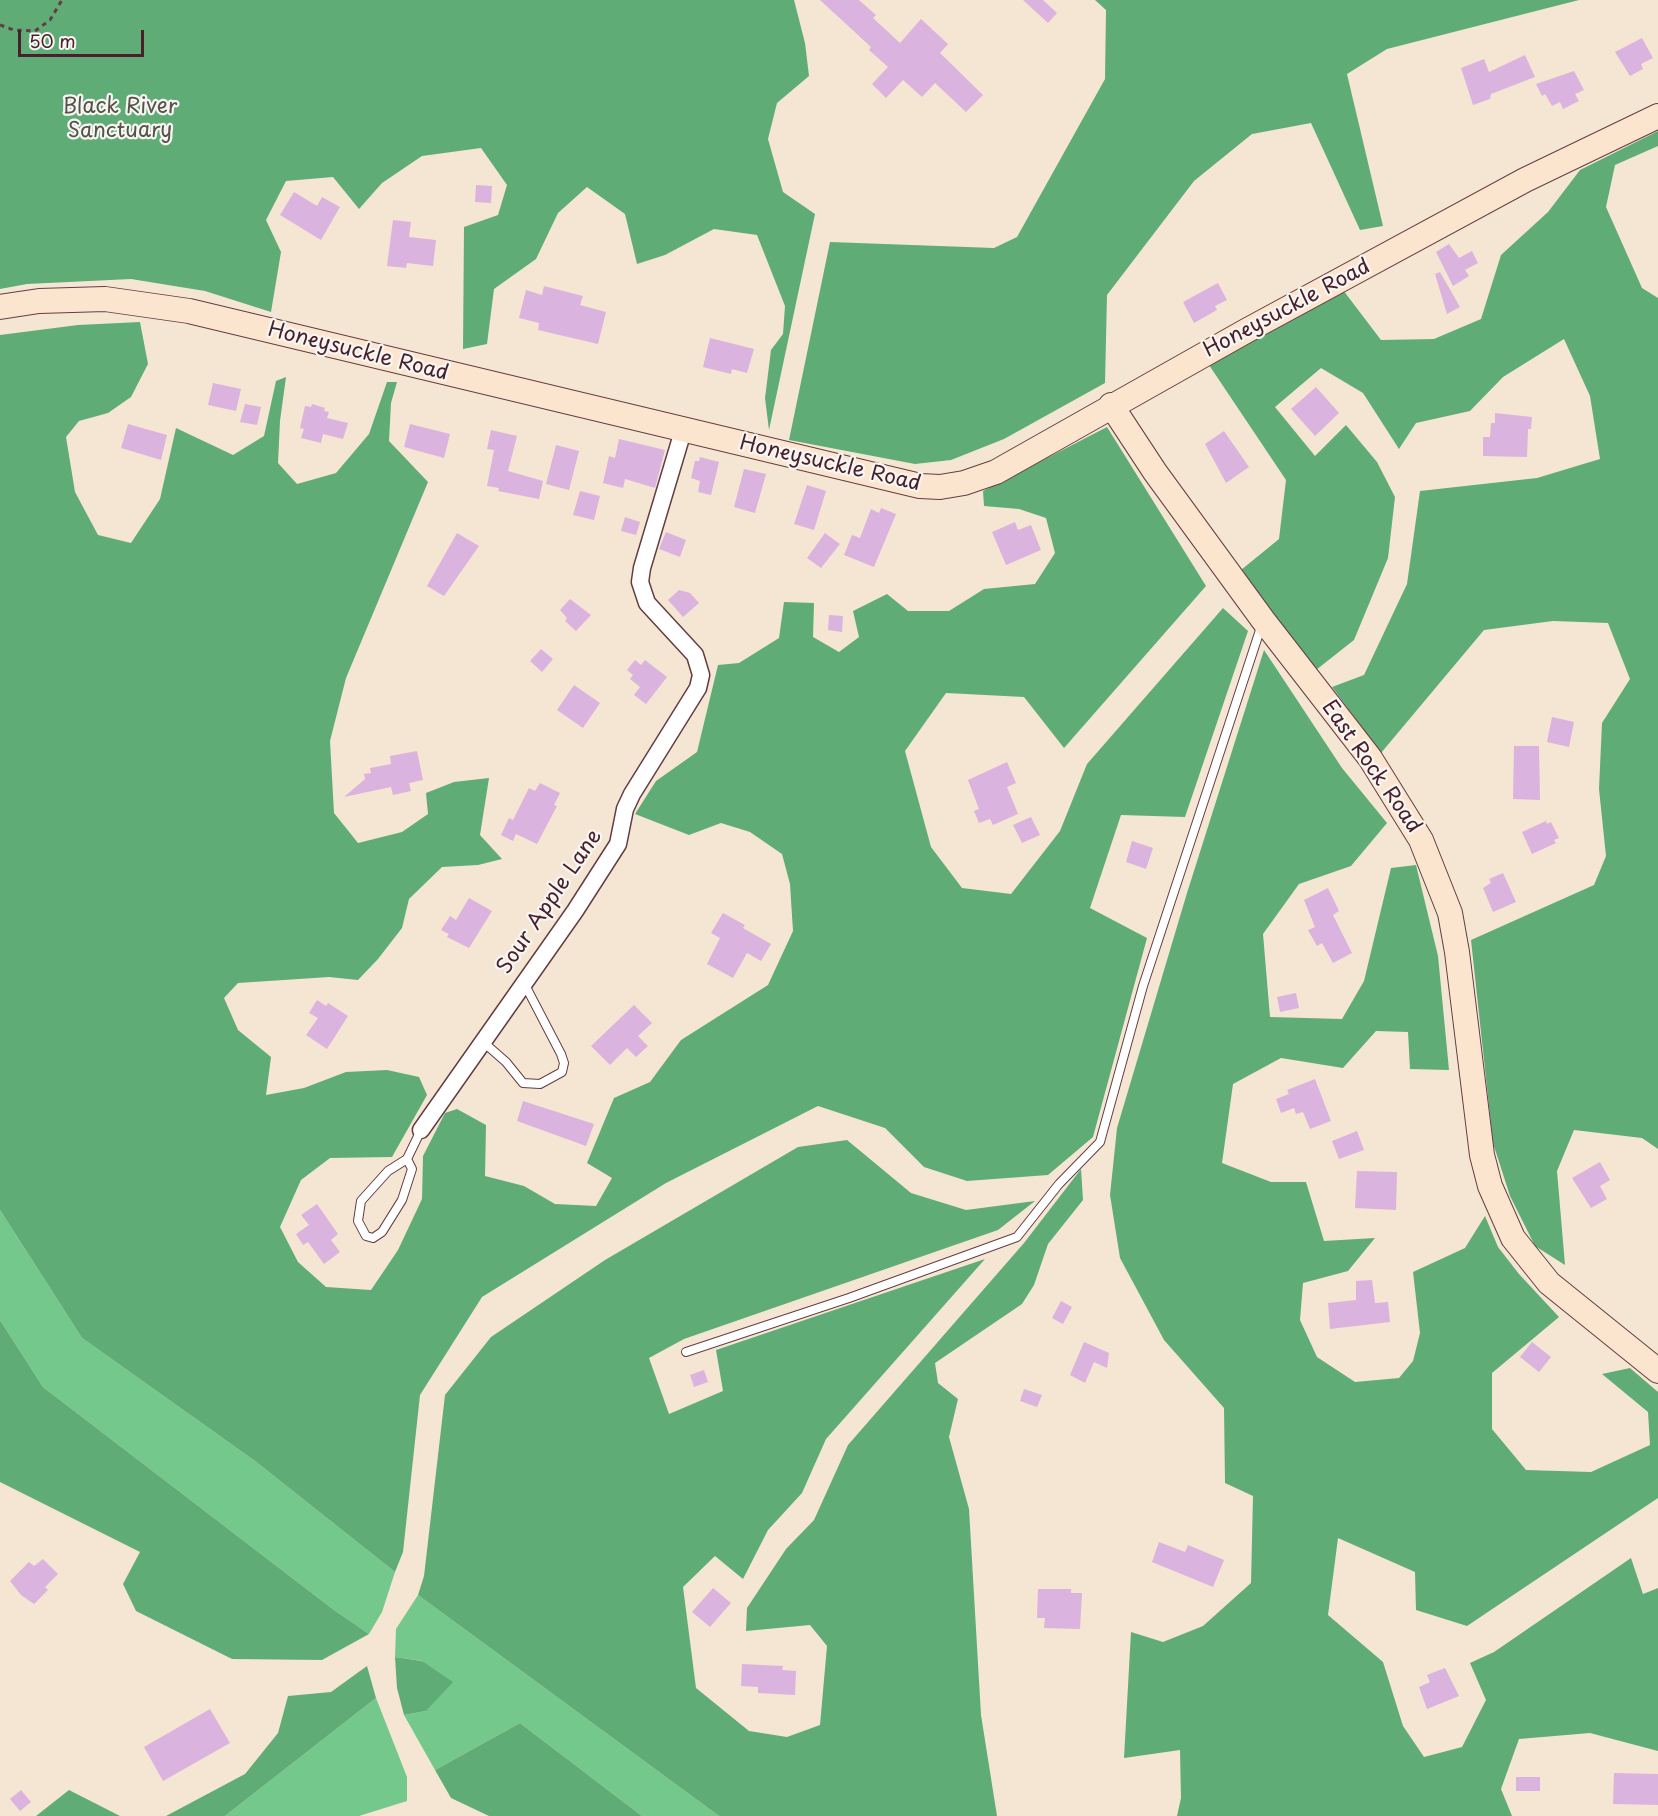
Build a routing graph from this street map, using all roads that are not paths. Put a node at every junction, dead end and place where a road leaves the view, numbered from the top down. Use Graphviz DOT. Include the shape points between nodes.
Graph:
graph roads {
  1 [pos="1658,116"];
  2 [pos="0,307"];
  3 [pos="1111,405"];
  4 [pos="683,430"];
  5 [pos="1263,620"];
  6 [pos="523,983"];
  7 [pos="482,1041"];
  8 [pos="421,1130"];
  9 [pos="407,1159"];
  10 [pos="686,1352"];
  11 [pos="1658,1371"];
  1 -- 3 [label="street, Honeysuckle Road" via="1525,180"];
  2 -- 4 [label="street, Honeysuckle Road" via="72,298 139,302"];
  3 -- 4 [label="street, Honeysuckle Road" via="996,472 940,486 920,486"];
  3 -- 5 [label="street, East Rock Road"];
  4 -- 6 [label="street, Sour Apple Lane" via="640,582 647,603 695,655 701,675 698,688 632,794 618,844"];
  5 -- 10 [label="lane" via="1143,986 1100,1142 1059,1184 1017,1237"];
  5 -- 11 [label="street, East Rock Road" via="1370,758 1409,817 1437,876 1457,952 1482,1155 1508,1228 1549,1283"];
  6 -- 7 [label="street, Sour Apple Lane"];
  6 -- 7 [label="lane" via="561,1054 562,1072 540,1084 523,1083"];
  7 -- 8 [label="street, Sour Apple Lane"];
  8 -- 9 [label="lane"];
  9 -- 9 [label="lane" via="388,1171 361,1201 358,1221 366,1236 373,1238 382,1232 402,1200 412,1169"];
}
